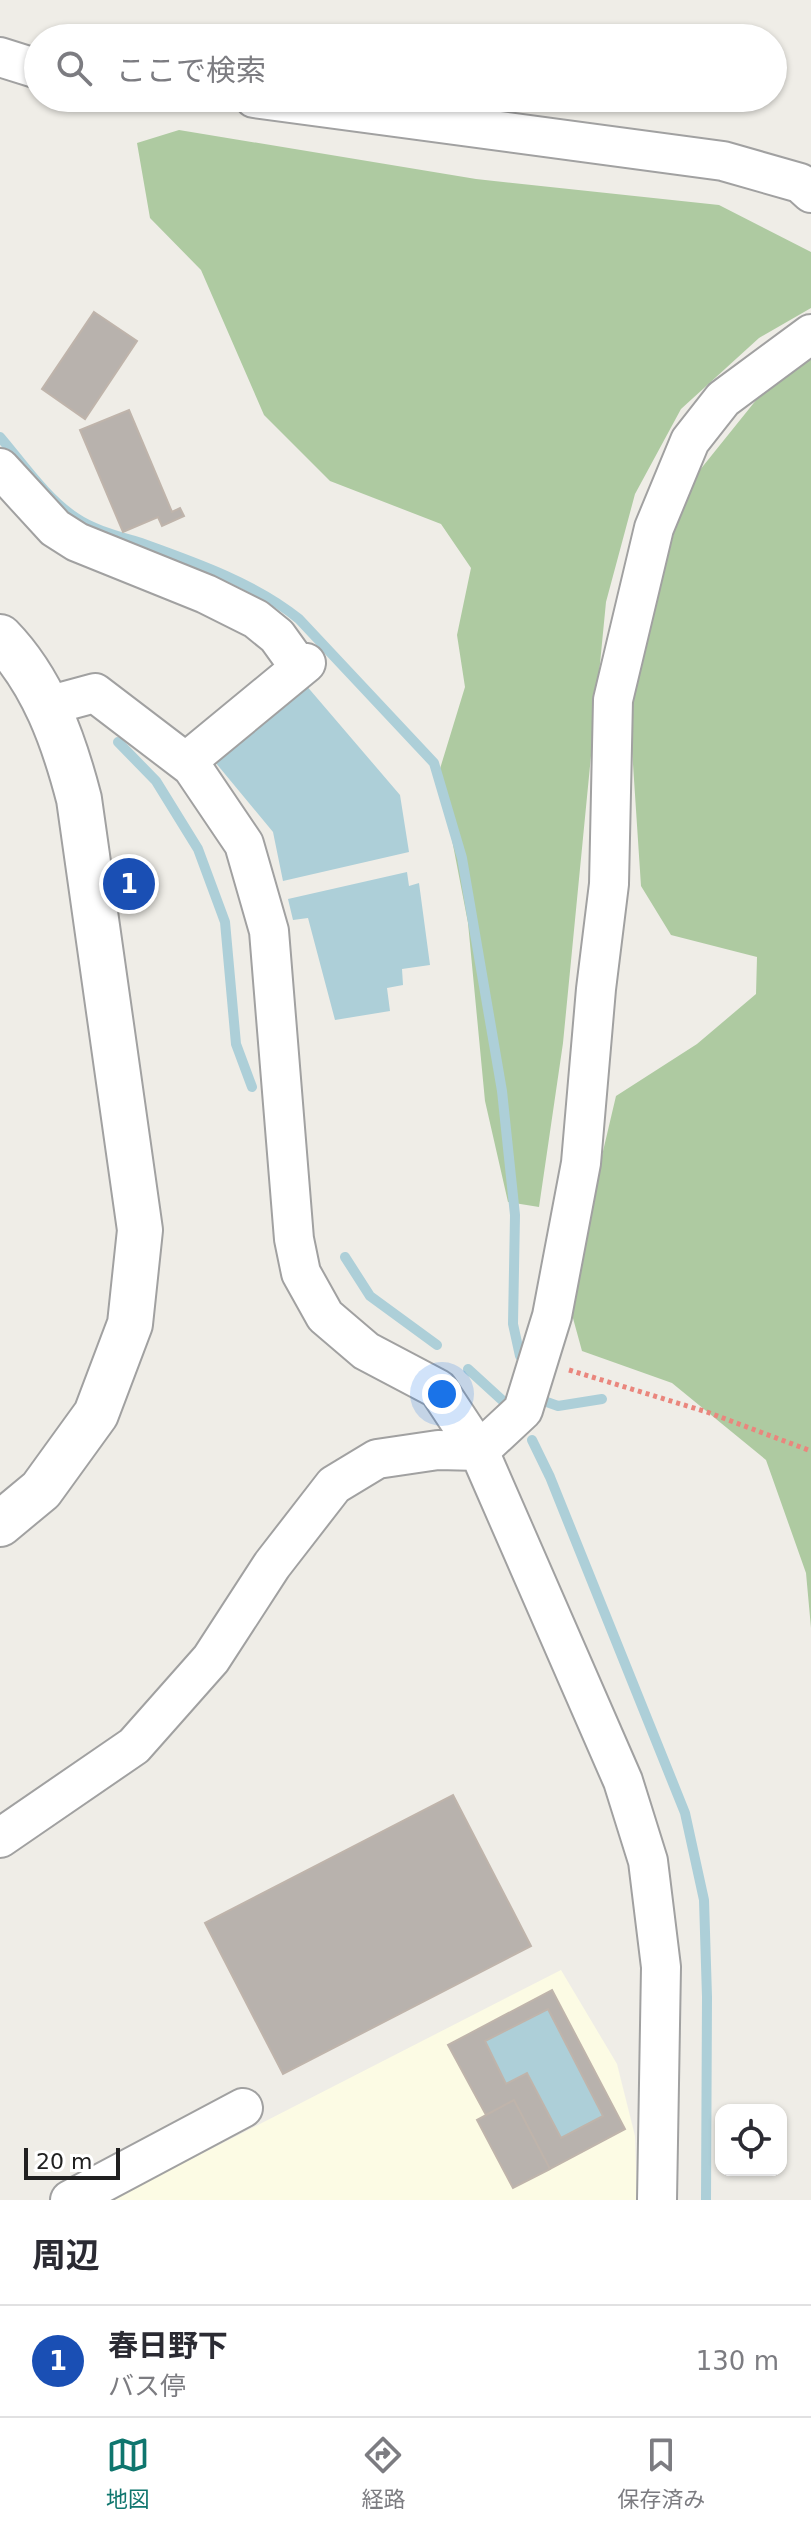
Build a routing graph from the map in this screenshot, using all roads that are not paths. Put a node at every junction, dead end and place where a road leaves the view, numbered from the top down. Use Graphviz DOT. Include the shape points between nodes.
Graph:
graph roads {
  1 [pos="0,57"];
  2 [pos="24,65"];
  3 [pos="358,112"];
  4 [pos="811,193"];
  5 [pos="811,334"];
  6 [pos="0,468"];
  7 [pos="0,637"];
  8 [pos="47,706"];
  9 [pos="186,762"];
  10 [pos="479,1451"];
  11 [pos="0,1524"];
  12 [pos="0,1838"];
  13 [pos="243,2108"];
  14 [pos="70,2200"];
  15 [pos="657,2200"];
  1 -- 2 [label="street"];
  3 -- 4 [label="street" via="723,161 800,183"];
  5 -- 10 [label="street" via="723,399 690,441 654,528 613,700 609,884 581,1163 552,1316 523,1410"];
  6 -- 9 [label="street" via="55,528 256,619 303,665"];
  7 -- 8 [label="street"];
  8 -- 9 [label="street" via="95,693"];
  8 -- 11 [label="street" via="65,745 79,799 140,1230 130,1324 96,1414 41,1490"];
  9 -- 10 [label="street" via="244,844 269,931 301,1273 325,1316 366,1351 438,1389"];
  10 -- 12 [label="street" via="438,1450 377,1459 334,1485 272,1565 211,1659 134,1746"];
  10 -- 15 [label="street" via="623,1781 648,1861 661,1967"];
  13 -- 14 [label="street"];
}
